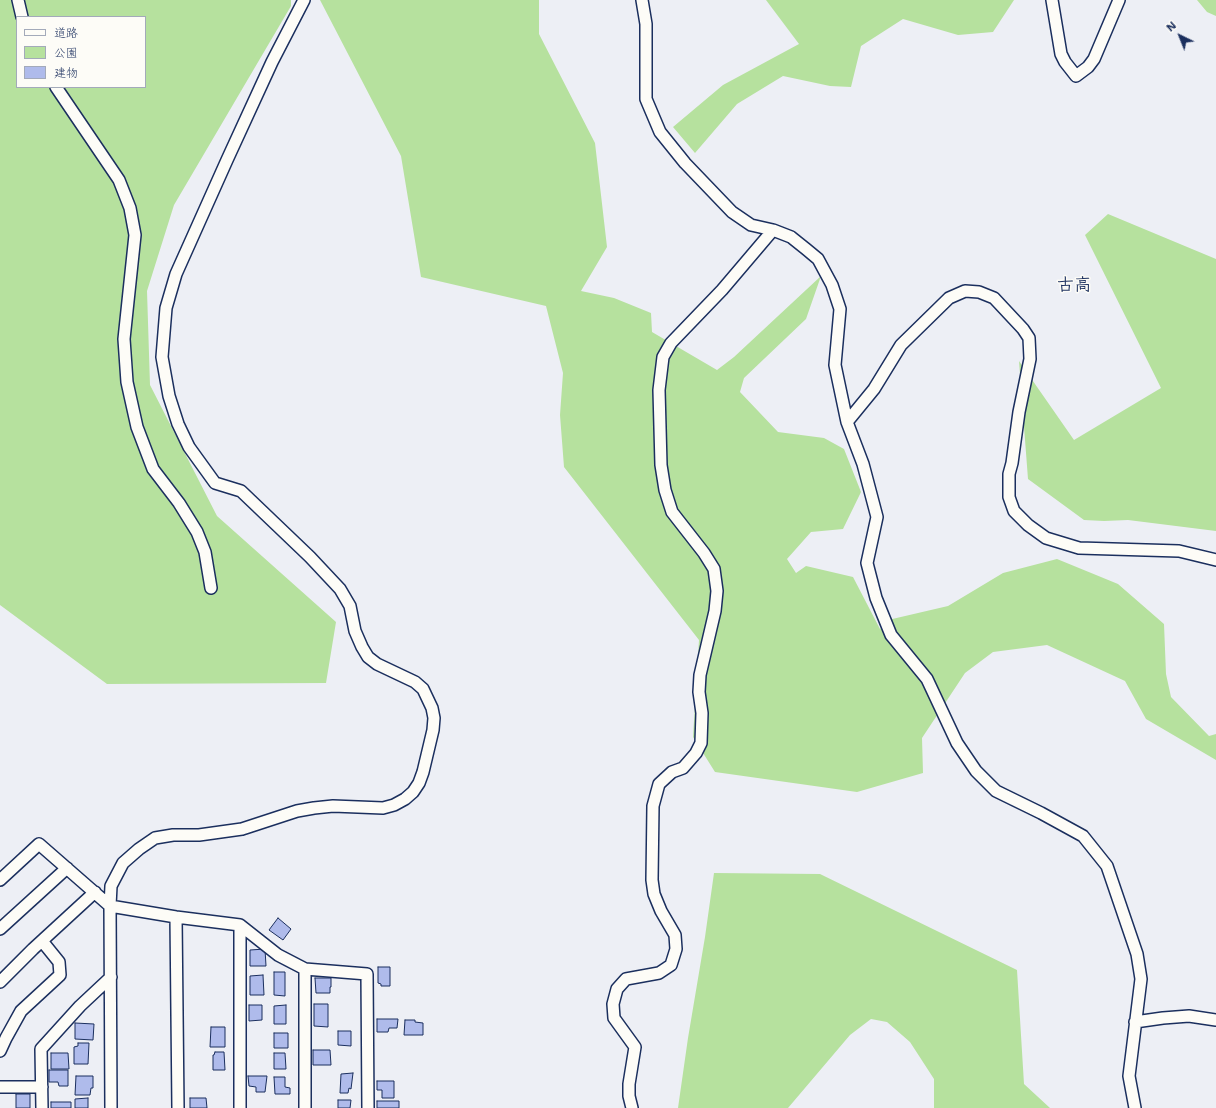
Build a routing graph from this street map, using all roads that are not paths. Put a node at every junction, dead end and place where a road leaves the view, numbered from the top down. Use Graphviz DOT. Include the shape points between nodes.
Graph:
graph roads {
  1 [pos="18,0"];
  2 [pos="304,0"];
  3 [pos="642,0"];
  4 [pos="1052,0"];
  5 [pos="1119,0"];
  6 [pos="22,16"];
  7 [pos="57,88"];
  8 [pos="773,230"];
  9 [pos="847,422"];
  10 [pos="1216,560"];
  11 [pos="211,588"];
  12 [pos="66,868"];
  13 [pos="0,880"];
  14 [pos="95,892"];
  15 [pos="110,906"];
  16 [pos="176,916"];
  17 [pos="240,924"];
  18 [pos="0,929"];
  19 [pos="42,941"];
  20 [pos="305,969"];
  21 [pos="111,977"];
  22 [pos="0,982"];
  23 [pos="1216,1020"];
  24 [pos="1135,1022"];
  25 [pos="0,1051"];
  26 [pos="0,1087"];
  27 [pos="42,1088"];
  28 [pos="42,1108"];
  29 [pos="111,1108"];
  30 [pos="178,1108"];
  31 [pos="240,1108"];
  32 [pos="305,1108"];
  33 [pos="368,1108"];
  34 [pos="632,1108"];
  35 [pos="1135,1108"];
  1 -- 6 [label="street"];
  2 -- 15 [label="street" via="272,62 176,274 166,308 162,357 169,396 178,424 190,447 215,483 241,491 340,589 350,606 355,631 368,657 415,682 423,689 432,708 433,730 419,783 405,799 389,806 369,808 314,808 242,829 155,838 123,863 111,886"];
  3 -- 8 [label="street" via="646,24 646,100 660,132 685,163 732,212 751,225"];
  4 -- 5 [label="street" via="1061,54 1076,76 1094,59"];
  7 -- 11 [label="street" via="119,180 130,208 135,235 124,339 129,390 137,427 154,469 197,532 205,552"];
  8 -- 9 [label="street" via="791,237 818,259 832,285 840,309 835,365"];
  8 -- 34 [label="street" via="722,290 671,343 663,357 659,390 661,465 665,490 672,512 714,569 717,591 715,611 700,675 701,742 696,753 683,768 672,772 659,784 653,806 654,894 675,934 676,949 671,965 659,973 626,979 617,989 612,1004 614,1018 635,1047 629,1084"];
  9 -- 10 [label="street" via="874,390 901,345 943,303 965,291 979,292 994,298 1029,338 1030,359 1009,474 1008,496 1014,511 1046,538 1079,548 1179,551"];
  9 -- 24 [label="street" via="864,464 877,517 867,563 876,598 891,635 927,679 957,743 976,771 996,791 1083,836 1107,866 1137,954 1141,979"];
  12 -- 13 [label="street" via="39,844"];
  12 -- 14 [label="street"];
  12 -- 18 [label="street"];
  14 -- 15 [label="street"];
  14 -- 19 [label="street"];
  15 -- 16 [label="street"];
  15 -- 21 [label="street"];
  16 -- 17 [label="street"];
  16 -- 30 [label="street"];
  17 -- 20 [label="street" via="278,955"];
  17 -- 31 [label="street"];
  19 -- 22 [label="street"];
  19 -- 25 [label="street" via="59,962 60,975 21,1011"];
  20 -- 32 [label="street"];
  20 -- 33 [label="street" via="367,974"];
  21 -- 27 [label="street" via="80,1006 41,1049"];
  21 -- 29 [label="street"];
  23 -- 24 [label="street" via="1189,1016"];
  24 -- 35 [label="street" via="1129,1076"];
  26 -- 27 [label="street"];
  27 -- 28 [label="street"];
}
